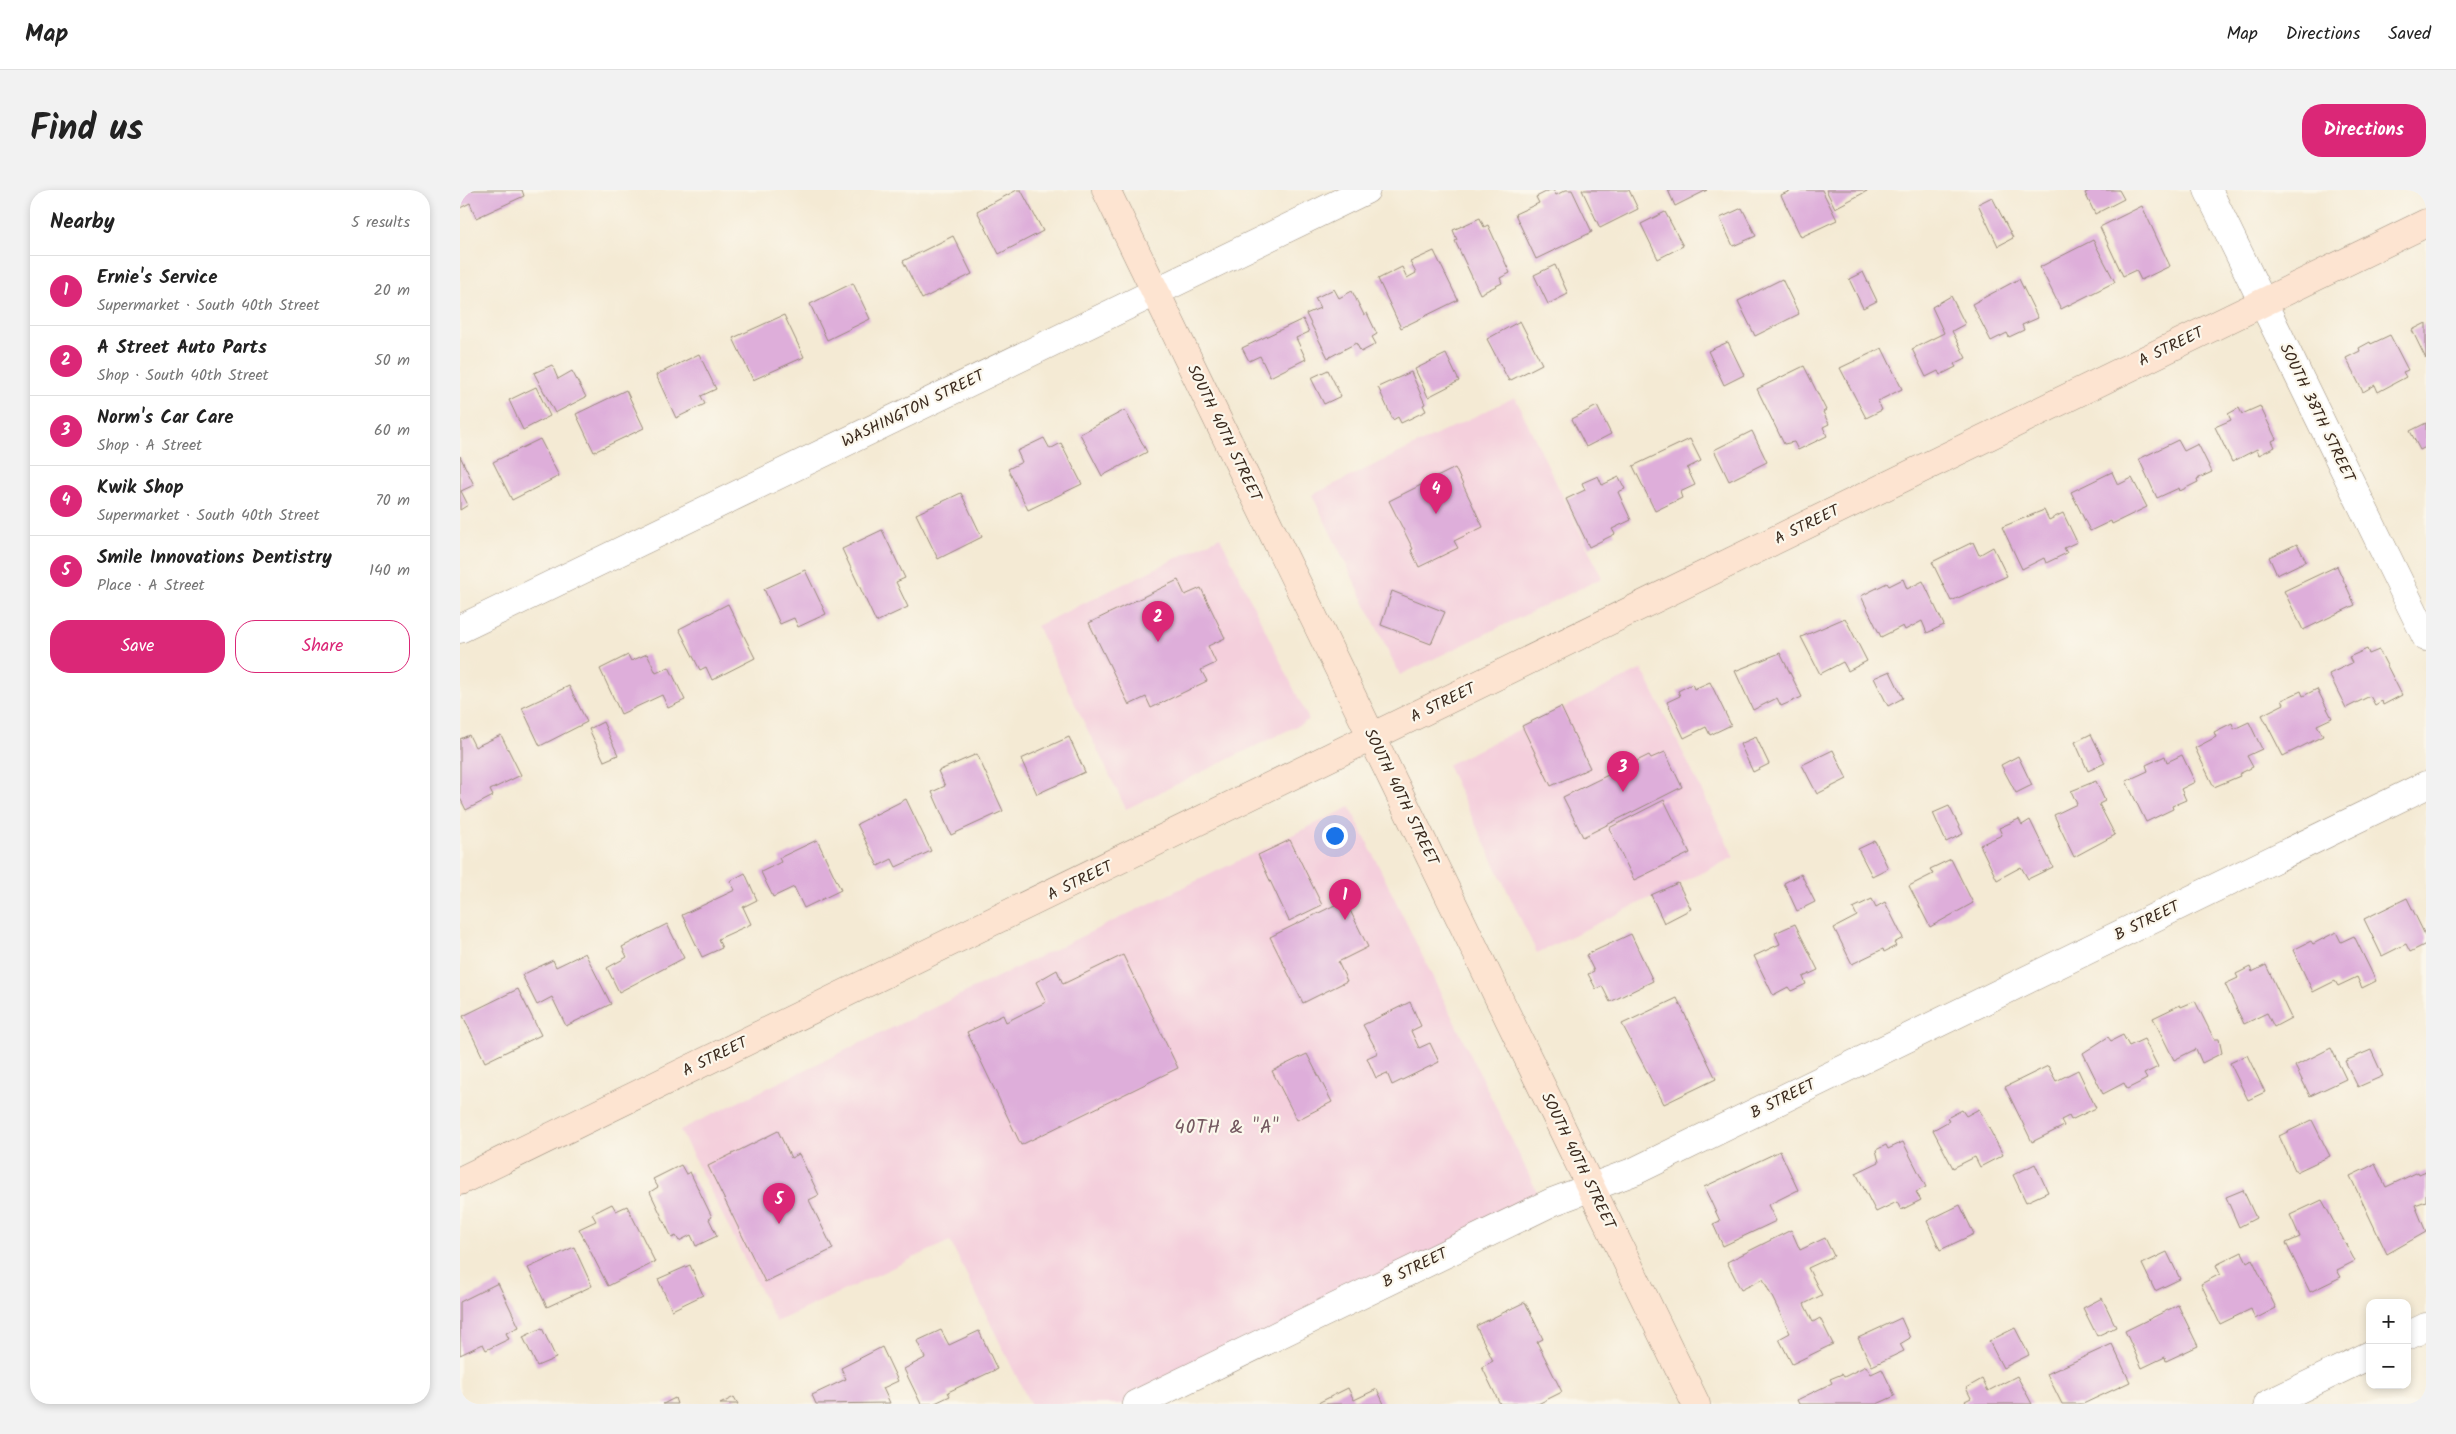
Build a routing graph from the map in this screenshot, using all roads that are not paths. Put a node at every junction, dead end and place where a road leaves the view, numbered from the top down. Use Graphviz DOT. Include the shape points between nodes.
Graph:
graph roads {
  1 [pos="1106,190"];
  2 [pos="1366,190"];
  3 [pos="2208,190"];
  4 [pos="2426,223"];
  5 [pos="1156,292"];
  6 [pos="2263,302"];
  7 [pos="460,629"];
  8 [pos="2426,637"];
  9 [pos="1372,738"];
  10 [pos="2426,785"];
  11 [pos="460,1181"];
  12 [pos="1590,1187"];
  13 [pos="2426,1327"];
  14 [pos="2411,1334"];
  15 [pos="2366,1356"];
  16 [pos="1136,1404"];
  17 [pos="1696,1404"];
  18 [pos="2268,1404"];
  1 -- 5 [label="main road, SOUTH 40TH STREET"];
  2 -- 5 [label="street, WASHINGTON STREET"];
  3 -- 6 [label="street, SOUTH 38TH STREET"];
  4 -- 6 [label="main road, A STREET"];
  5 -- 7 [label="street, WASHINGTON STREET"];
  5 -- 9 [label="main road, SOUTH 40TH STREET"];
  6 -- 8 [label="street, SOUTH 38TH STREET"];
  6 -- 9 [label="main road, A STREET"];
  9 -- 11 [label="main road, A STREET"];
  9 -- 12 [label="main road, SOUTH 40TH STREET"];
  10 -- 12 [label="street, B STREET" via="1635,1171"];
  12 -- 16 [label="street, B STREET" via="1552,1202"];
  12 -- 17 [label="main road, SOUTH 40TH STREET"];
  13 -- 14 [label="street"];
  15 -- 18 [label="street"];
}
